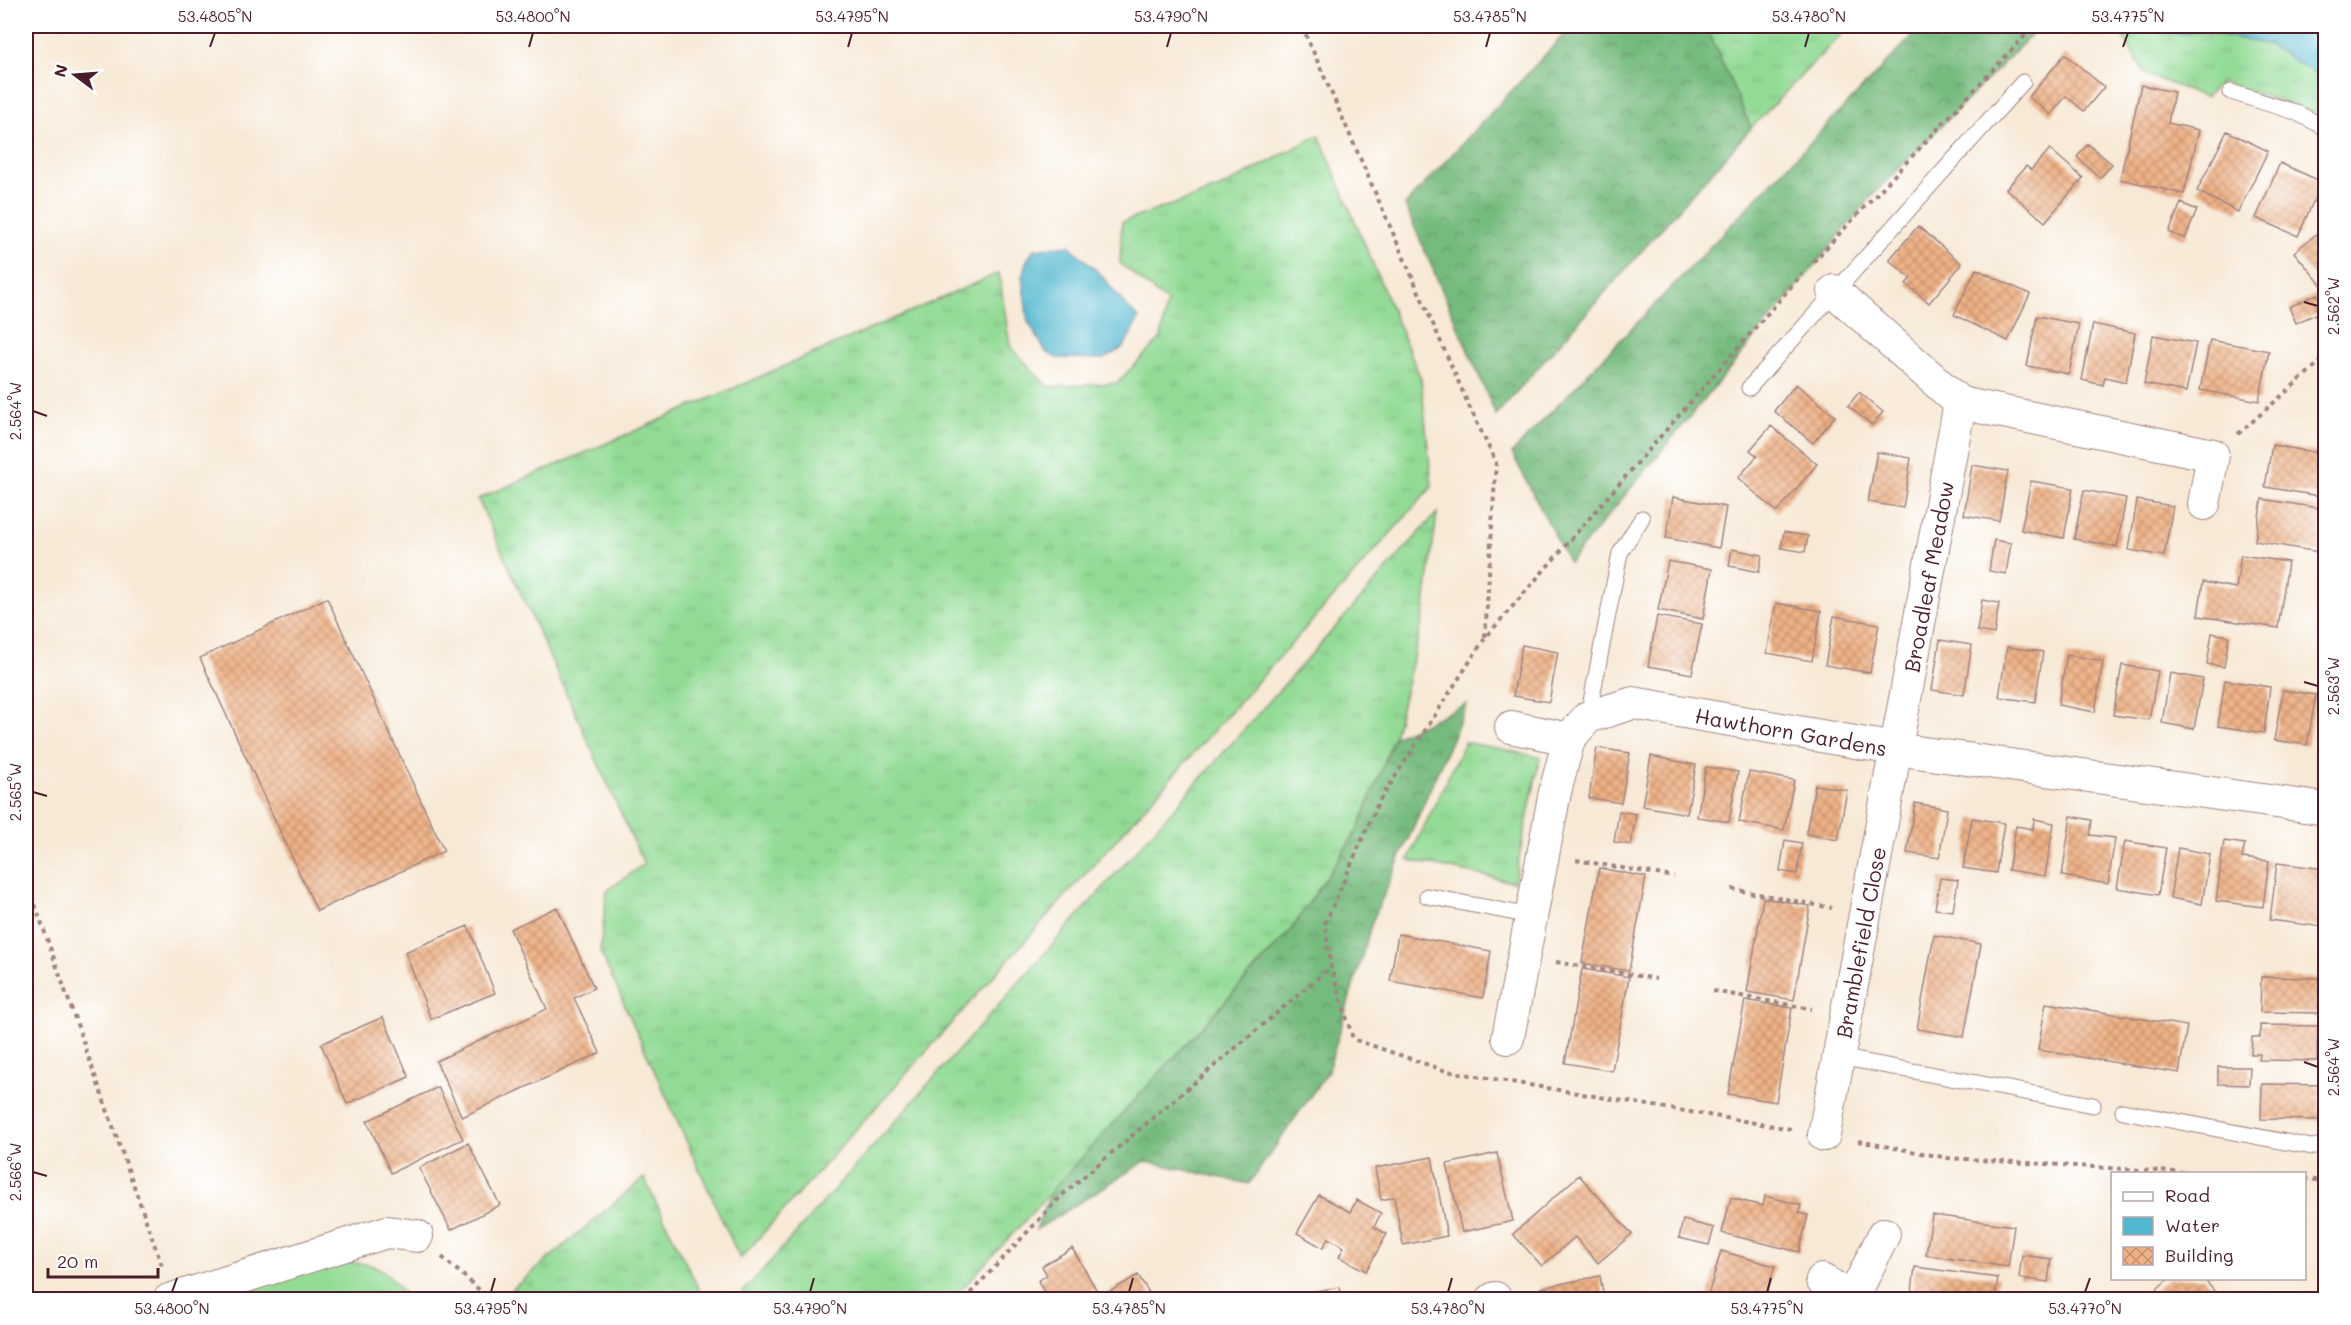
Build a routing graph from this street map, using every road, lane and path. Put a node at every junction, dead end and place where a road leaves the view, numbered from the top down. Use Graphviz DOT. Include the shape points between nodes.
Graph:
graph roads {
  1 [pos="1302,26"];
  2 [pos="2034,26"];
  3 [pos="2023,82"];
  4 [pos="2230,92"];
  5 [pos="2325,128"];
  6 [pos="1834,291"];
  7 [pos="2325,357"];
  8 [pos="1749,388"];
  9 [pos="1960,403"];
  10 [pos="2212,455"];
  11 [pos="2204,504"];
  12 [pos="1642,518"];
  13 [pos="1485,638"];
  14 [pos="1511,727"];
  15 [pos="1579,728"];
  16 [pos="1895,749"];
  17 [pos="2325,809"];
  18 [pos="1543,854"];
  19 [pos="1674,877"];
  20 [pos="26,879"];
  21 [pos="1732,890"];
  22 [pos="1427,896"];
  23 [pos="1866,914"];
  24 [pos="1531,916"];
  25 [pos="1523,956"];
  26 [pos="1330,967"];
  27 [pos="1656,980"];
  28 [pos="1713,991"];
  29 [pos="1847,1015"];
  30 [pos="1508,1038"];
  31 [pos="1839,1057"];
  32 [pos="2093,1105"];
  33 [pos="2123,1111"];
  34 [pos="1824,1135"];
  35 [pos="2325,1144"];
  36 [pos="2189,1172"];
  37 [pos="2306,1179"];
  38 [pos="2325,1181"];
  39 [pos="1884,1234"];
  40 [pos="417,1236"];
  41 [pos="1822,1280"];
  42 [pos="171,1299"];
  43 [pos="491,1299"];
  44 [pos="964,1299"];
  45 [pos="1853,1299"];
  1 -- 13 [label="path" via="1496,462"];
  2 -- 13 [label="path" via="1822,251"];
  3 -- 6 [label="lane"];
  4 -- 5 [label="lane" via="2295,112"];
  6 -- 8 [label="lane"];
  6 -- 9 [label="street"];
  7 -- 10 [label="path"];
  9 -- 10 [label="street"];
  9 -- 16 [label="street, Broadleaf Meadow"];
  10 -- 11 [label="street"];
  12 -- 15 [label="lane" via="1620,553"];
  13 -- 26 [label="path" via="1378,803 1325,924"];
  14 -- 15 [label="street"];
  15 -- 16 [label="street, Hawthorn Gardens" via="1633,703"];
  15 -- 18 [label="street" via="1555,792"];
  16 -- 17 [label="street, Hawthorn Gardens"];
  16 -- 23 [label="street, Bramblefield Close"];
  18 -- 19 [label="path"];
  18 -- 24 [label="street"];
  20 -- 42 [label="path"];
  21 -- 23 [label="path"];
  22 -- 24 [label="lane"];
  23 -- 29 [label="street, Bramblefield Close"];
  24 -- 25 [label="street"];
  25 -- 27 [label="path"];
  25 -- 30 [label="street"];
  26 -- 34 [label="path" via="1353,1039 1446,1071"];
  26 -- 44 [label="path" via="1062,1195"];
  28 -- 29 [label="path"];
  29 -- 31 [label="street, Bramblefield Close"];
  31 -- 32 [label="lane"];
  31 -- 34 [label="street, Bramblefield Close"];
  33 -- 35 [label="lane" via="2312,1147"];
  34 -- 36 [label="path" via="1948,1158"];
  37 -- 38 [label="path"];
  39 -- 45 [label="street"];
  40 -- 42 [label="street" via="387,1232"];
  40 -- 43 [label="path"];
  41 -- 45 [label="street"];
}
